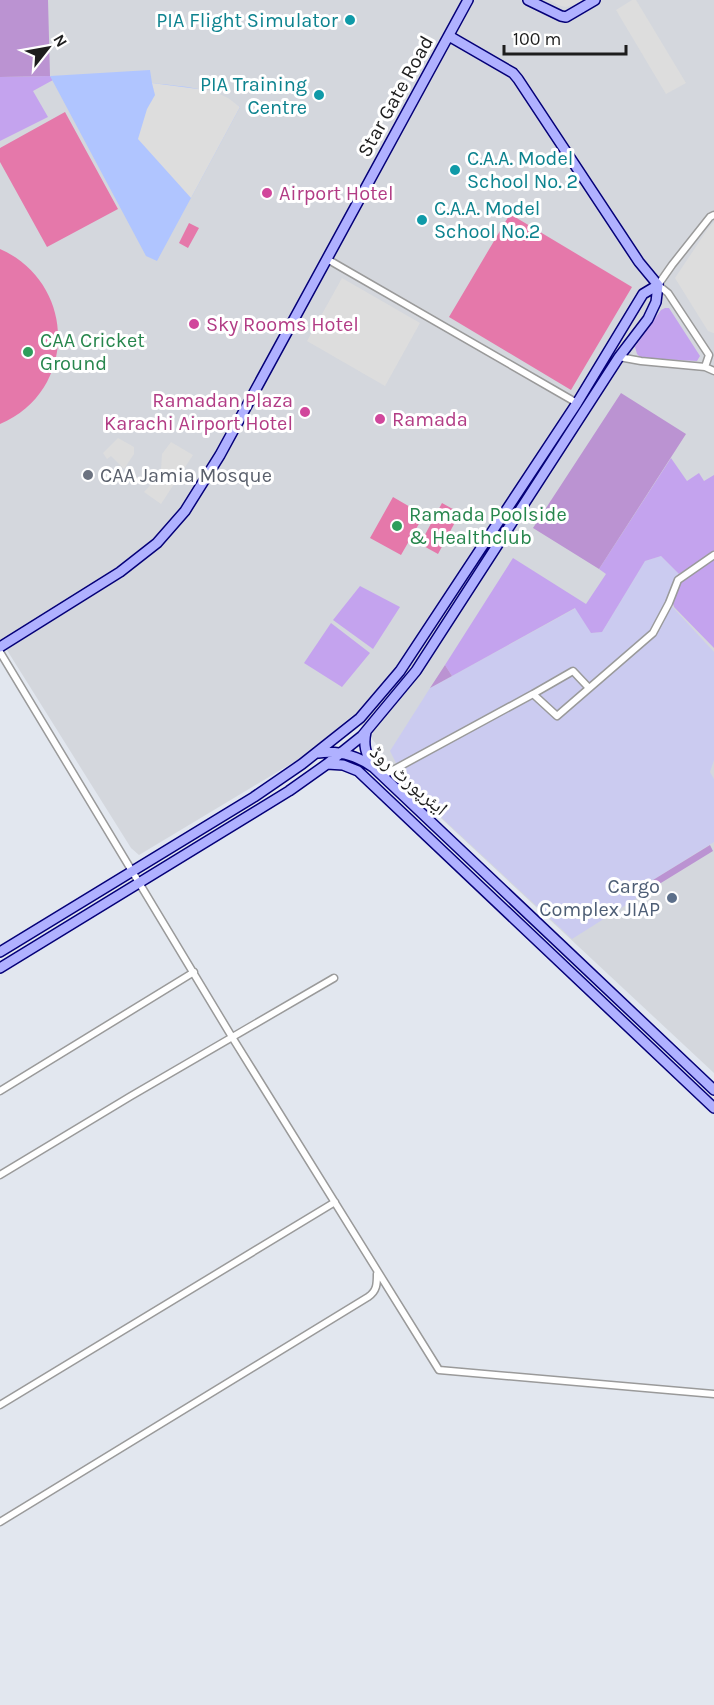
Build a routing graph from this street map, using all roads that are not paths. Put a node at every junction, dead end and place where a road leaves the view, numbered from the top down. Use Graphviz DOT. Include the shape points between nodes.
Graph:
graph roads {
  1 [pos="468,0"];
  2 [pos="528,0"];
  3 [pos="595,0"];
  4 [pos="449,36"];
  5 [pos="714,215"];
  6 [pos="327,259"];
  7 [pos="658,285"];
  8 [pos="619,357"];
  9 [pos="705,367"];
  10 [pos="714,371"];
  11 [pos="577,403"];
  12 [pos="550,444"];
  13 [pos="559,451"];
  14 [pos="497,524"];
  15 [pos="507,531"];
  16 [pos="714,555"];
  17 [pos="0,646"];
  18 [pos="0,652"];
  19 [pos="589,688"];
  20 [pos="533,694"];
  21 [pos="360,718"];
  22 [pos="367,730"];
  23 [pos="354,742"];
  24 [pos="342,752"];
  25 [pos="316,753"];
  26 [pos="355,756"];
  27 [pos="327,764"];
  28 [pos="373,767"];
  29 [pos="358,771"];
  30 [pos="382,776"];
  31 [pos="133,871"];
  32 [pos="140,882"];
  33 [pos="0,952"];
  34 [pos="0,968"];
  35 [pos="194,972"];
  36 [pos="333,978"];
  37 [pos="232,1037"];
  38 [pos="714,1090"];
  39 [pos="0,1091"];
  40 [pos="714,1107"];
  41 [pos="0,1175"];
  42 [pos="335,1202"];
  43 [pos="377,1272"];
  44 [pos="714,1394"];
  45 [pos="0,1405"];
  46 [pos="0,1522"];
  1 -- 4 [label="main road, Star Gate Road"];
  2 -- 3 [label="main road" via="566,17"];
  4 -- 6 [label="main road, Star Gate Road"];
  4 -- 7 [label="main road" via="513,73"];
  5 -- 7 [label="street"];
  6 -- 11 [label="street"];
  6 -- 17 [label="main road, Star Gate Road" via="220,455 185,511 158,543 120,572"];
  7 -- 8 [label="main road" via="656,303 648,319"];
  7 -- 9 [label="street" via="668,293 709,356"];
  7 -- 11 [label="main road" via="643,294"];
  8 -- 9 [label="street"];
  8 -- 13 [label="main road"];
  9 -- 10 [label="street"];
  11 -- 12 [label="main road"];
  12 -- 13 [label="main road"];
  12 -- 14 [label="main road"];
  13 -- 15 [label="main road"];
  14 -- 15 [label="main road"];
  14 -- 21 [label="main road" via="400,672"];
  15 -- 22 [label="main road" via="416,671"];
  16 -- 19 [label="street" via="678,580 653,633"];
  18 -- 31 [label="street"];
  19 -- 20 [label="street" via="573,671"];
  19 -- 20 [label="street" via="557,716"];
  20 -- 30 [label="street"];
  21 -- 23 [label="main road"];
  21 -- 25 [label="main road"];
  22 -- 23 [label="main road"];
  22 -- 28 [label="main road" via="366,753"];
  23 -- 24 [label="main road"];
  23 -- 26 [label="main road"];
  24 -- 25 [label="main road, ایئرپورٹ روڈ"];
  24 -- 26 [label="main road, ایئرپورٹ روڈ"];
  24 -- 27 [label="main road"];
  25 -- 31 [label="main road"];
  26 -- 28 [label="main road, ایئرپورٹ روڈ"];
  26 -- 29 [label="main road"];
  27 -- 29 [label="main road"];
  27 -- 32 [label="main road"];
  28 -- 30 [label="main road, ایئرپورٹ روڈ"];
  29 -- 40 [label="main road, ایئرپورٹ روڈ"];
  30 -- 38 [label="main road, ایئرپورٹ روڈ"];
  31 -- 32 [label="street"];
  31 -- 33 [label="main road"];
  32 -- 34 [label="main road"];
  32 -- 35 [label="street"];
  35 -- 37 [label="street"];
  35 -- 39 [label="street"];
  36 -- 37 [label="street"];
  37 -- 41 [label="street"];
  37 -- 42 [label="street"];
  42 -- 43 [label="street"];
  42 -- 45 [label="street"];
  43 -- 44 [label="street" via="439,1370"];
  43 -- 46 [label="street" via="377,1287 368,1297"];
}
